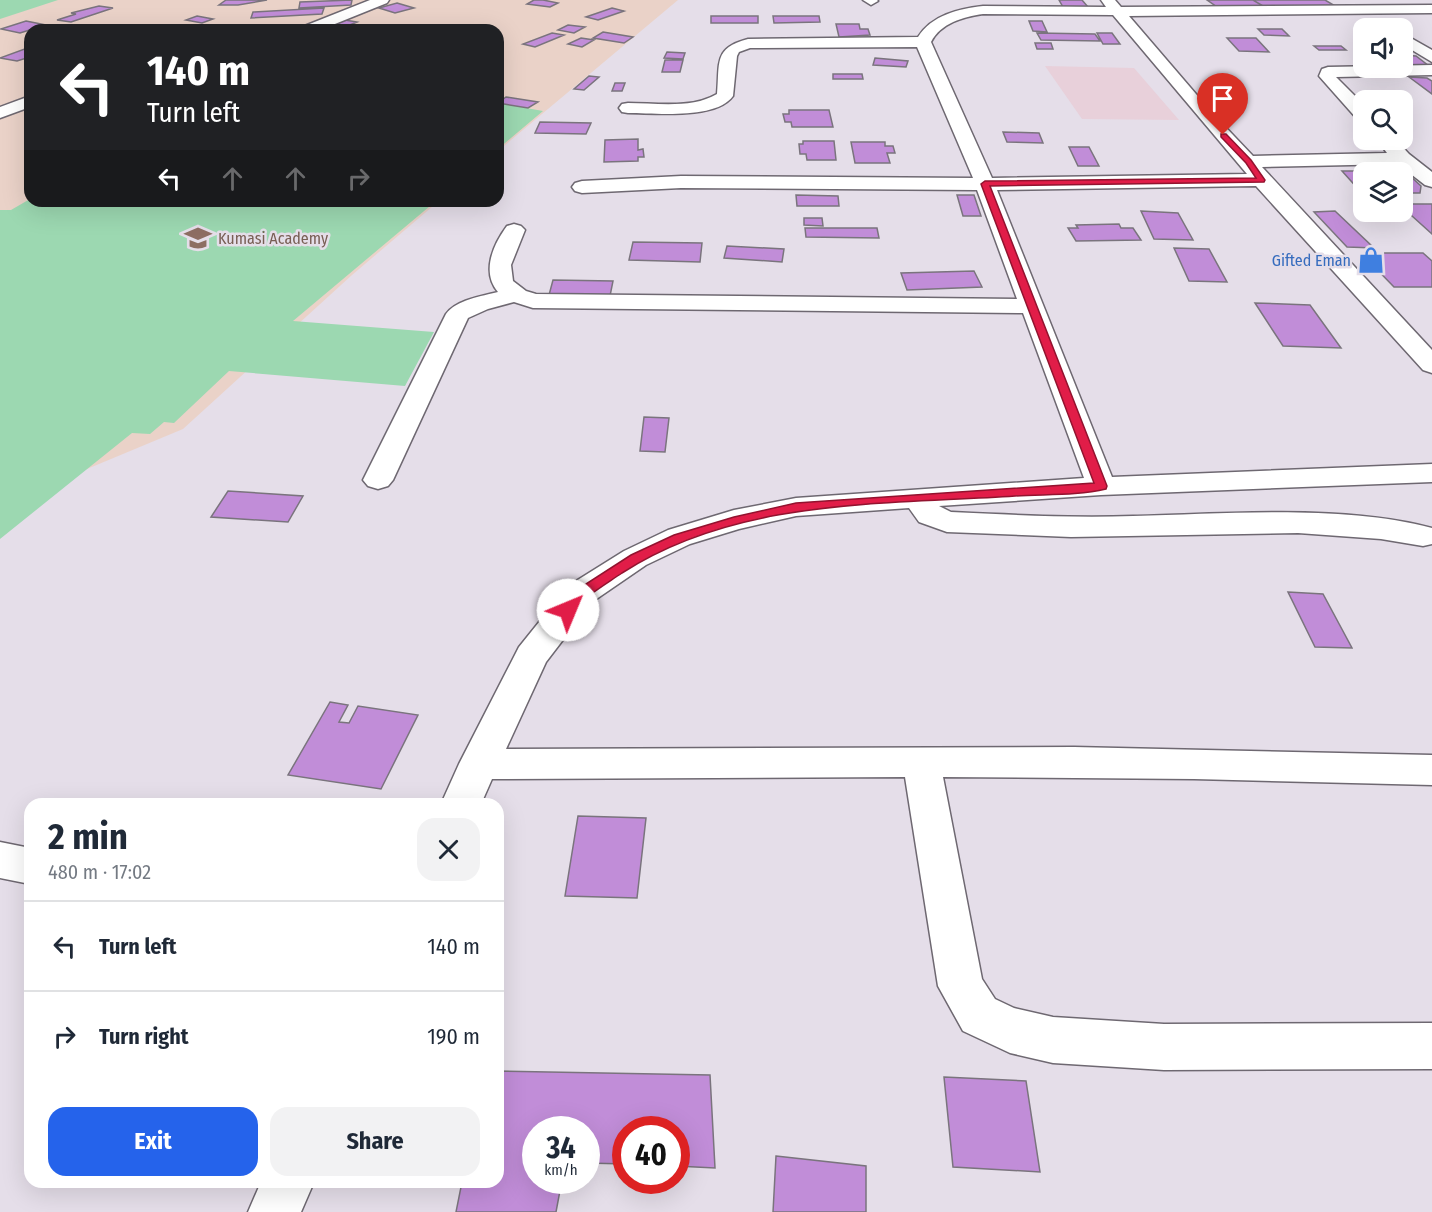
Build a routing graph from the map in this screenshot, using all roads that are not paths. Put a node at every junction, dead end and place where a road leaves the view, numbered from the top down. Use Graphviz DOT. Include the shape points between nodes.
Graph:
graph roads {
  1 [pos="382,0"];
  2 [pos="1113,5"];
  3 [pos="1432,9"];
  4 [pos="1363,10"];
  5 [pos="1375,18"];
  6 [pos="322,24"];
  7 [pos="923,42"];
  8 [pos="1413,44"];
  9 [pos="1432,57"];
  10 [pos="1432,70"];
  11 [pos="24,103"];
  12 [pos="1353,104"];
  13 [pos="628,108"];
  14 [pos="0,112"];
  15 [pos="1394,150"];
  16 [pos="1402,158"];
  17 [pos="1248,162"];
  18 [pos="1261,180"];
  19 [pos="1432,181"];
  20 [pos="985,184"];
  21 [pos="582,187"];
  22 [pos="514,230"];
  23 [pos="514,295"];
  24 [pos="1032,306"];
  25 [pos="1432,365"];
  26 [pos="1432,473"];
  27 [pos="378,480"];
  28 [pos="1101,486"];
  29 [pos="917,499"];
  30 [pos="1429,541"];
  31 [pos="921,762"];
  32 [pos="478,764"];
  33 [pos="1432,770"];
  34 [pos="463,798"];
  35 [pos="0,860"];
  36 [pos="24,865"];
  37 [pos="1432,1046"];
  38 [pos="285,1188"];
  39 [pos="274,1212"];
  1 -- 6 [label="street"];
  2 -- 4 [label="street" via="1203,12"];
  2 -- 7 [label="street" via="969,12 933,27"];
  2 -- 17 [label="street"];
  3 -- 4 [label="street"];
  4 -- 5 [label="street"];
  7 -- 13 [label="street" via="748,44 733,49 729,56 725,96 717,103"];
  7 -- 20 [label="street"];
  8 -- 9 [label="street"];
  10 -- 12 [label="street" via="1328,72 1327,76"];
  11 -- 14 [label="street"];
  15 -- 16 [label="street"];
  16 -- 17 [label="street"];
  16 -- 19 [label="street"];
  17 -- 18 [label="street"];
  18 -- 20 [label="street"];
  18 -- 25 [label="street"];
  20 -- 21 [label="street" via="681,182"];
  20 -- 24 [label="street"];
  22 -- 23 [label="street" via="500,263 504,288"];
  23 -- 24 [label="street" via="532,301"];
  23 -- 27 [label="street" via="458,314"];
  24 -- 28 [label="street"];
  26 -- 28 [label="street"];
  28 -- 29 [label="street"];
  29 -- 30 [label="street" via="930,515 947,522 1090,527 1281,522 1388,529"];
  29 -- 32 [label="street" via="796,507 734,520 678,537 636,558 580,594 531,656"];
  31 -- 32 [label="street"];
  31 -- 33 [label="street"];
  31 -- 37 [label="street" via="961,986 979,1015 1010,1030 1053,1040 1153,1047"];
  32 -- 34 [label="street"];
  35 -- 36 [label="street"];
  38 -- 39 [label="street"];
}
